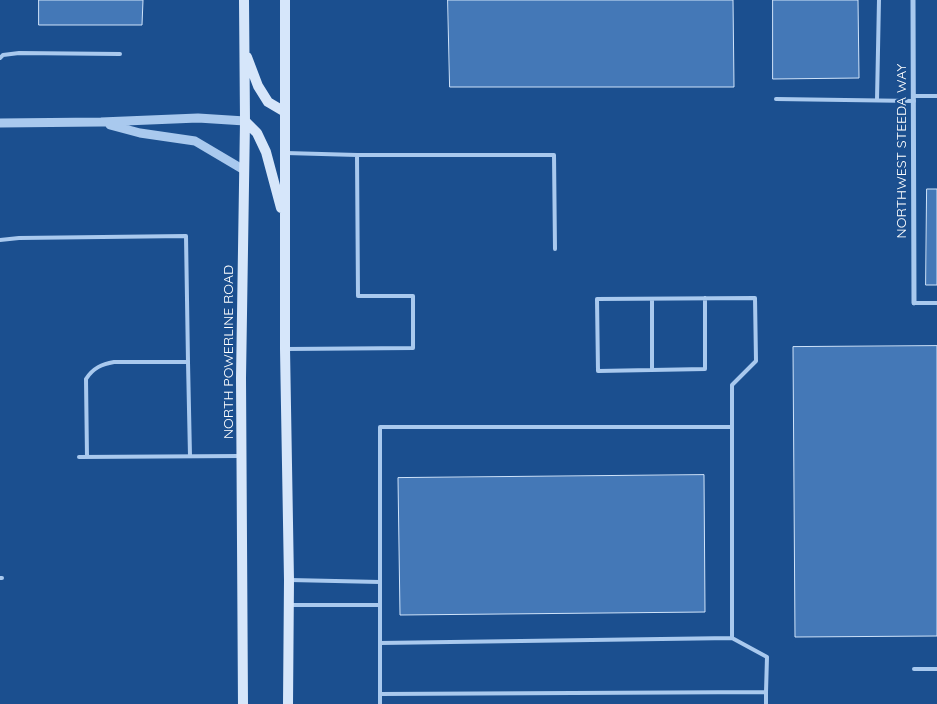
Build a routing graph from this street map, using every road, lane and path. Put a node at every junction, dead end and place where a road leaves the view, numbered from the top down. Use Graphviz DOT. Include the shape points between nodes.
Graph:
graph roads {
  1 [pos="244,0"];
  2 [pos="285,0"];
  3 [pos="879,0"];
  4 [pos="913,0"];
  5 [pos="244,49"];
  6 [pos="120,54"];
  7 [pos="0,58"];
  8 [pos="937,96"];
  9 [pos="914,98"];
  10 [pos="776,99"];
  11 [pos="877,100"];
  12 [pos="285,112"];
  13 [pos="245,121"];
  14 [pos="100,122"];
  15 [pos="0,123"];
  16 [pos="285,153"];
  17 [pos="357,155"];
  18 [pos="244,170"];
  19 [pos="285,221"];
  20 [pos="0,240"];
  21 [pos="556,249"];
  22 [pos="652,298"];
  23 [pos="705,298"];
  24 [pos="914,302"];
  25 [pos="937,303"];
  26 [pos="285,349"];
  27 [pos="188,362"];
  28 [pos="652,370"];
  29 [pos="732,427"];
  30 [pos="190,456"];
  31 [pos="242,456"];
  32 [pos="79,457"];
  33 [pos="87,457"];
  34 [pos="289,580"];
  35 [pos="380,582"];
  36 [pos="288,605"];
  37 [pos="380,605"];
  38 [pos="732,638"];
  39 [pos="380,643"];
  40 [pos="914,669"];
  41 [pos="937,669"];
  42 [pos="766,692"];
  43 [pos="380,694"];
  44 [pos="243,704"];
  45 [pos="288,704"];
  46 [pos="380,704"];
  47 [pos="766,704"];
  1 -- 5 [label="main road, NORTH POWERLINE ROAD"];
  2 -- 12 [label="main road"];
  3 -- 11 [label="lane"];
  4 -- 9 [label="street, NORTHWEST STEEDA WAY"];
  5 -- 12 [label="main road" via="258,86 268,102"];
  5 -- 13 [label="main road, NORTH POWERLINE ROAD"];
  6 -- 7 [label="lane" via="19,53"];
  8 -- 9 [label="lane"];
  9 -- 11 [label="lane"];
  9 -- 24 [label="street, NORTHWEST STEEDA WAY"];
  10 -- 11 [label="lane"];
  12 -- 16 [label="main road"];
  13 -- 14 [label="street" via="198,118"];
  13 -- 18 [label="main road, NORTH POWERLINE ROAD"];
  13 -- 19 [label="main road" via="257,133 266,152"];
  14 -- 15 [label="street"];
  14 -- 18 [label="street" via="140,133 195,141"];
  16 -- 17 [label="lane"];
  16 -- 19 [label="main road"];
  17 -- 21 [label="lane" via="554,155"];
  17 -- 26 [label="lane" via="358,296 413,296 414,348"];
  18 -- 31 [label="main road, NORTH POWERLINE ROAD"];
  19 -- 26 [label="main road"];
  20 -- 27 [label="lane" via="186,236"];
  22 -- 23 [label="lane"];
  22 -- 28 [label="lane"];
  22 -- 28 [label="lane" via="597,299 598,371"];
  23 -- 28 [label="lane" via="706,369"];
  23 -- 29 [label="lane" via="755,298 756,361 732,385"];
  24 -- 25 [label="lane"];
  26 -- 34 [label="main road"];
  27 -- 30 [label="lane"];
  27 -- 33 [label="lane" via="114,362 92,370 86,379"];
  29 -- 35 [label="lane" via="380,428"];
  29 -- 38 [label="lane"];
  30 -- 31 [label="lane"];
  30 -- 33 [label="lane"];
  31 -- 44 [label="main road, NORTH POWERLINE ROAD"];
  32 -- 33 [label="lane"];
  34 -- 35 [label="lane"];
  34 -- 36 [label="main road"];
  35 -- 37 [label="lane"];
  36 -- 37 [label="lane"];
  36 -- 45 [label="main road"];
  37 -- 39 [label="lane"];
  38 -- 39 [label="lane"];
  38 -- 42 [label="lane" via="767,658"];
  39 -- 43 [label="lane"];
  40 -- 41 [label="lane"];
  42 -- 43 [label="lane"];
  42 -- 47 [label="lane"];
  43 -- 46 [label="lane"];
}
